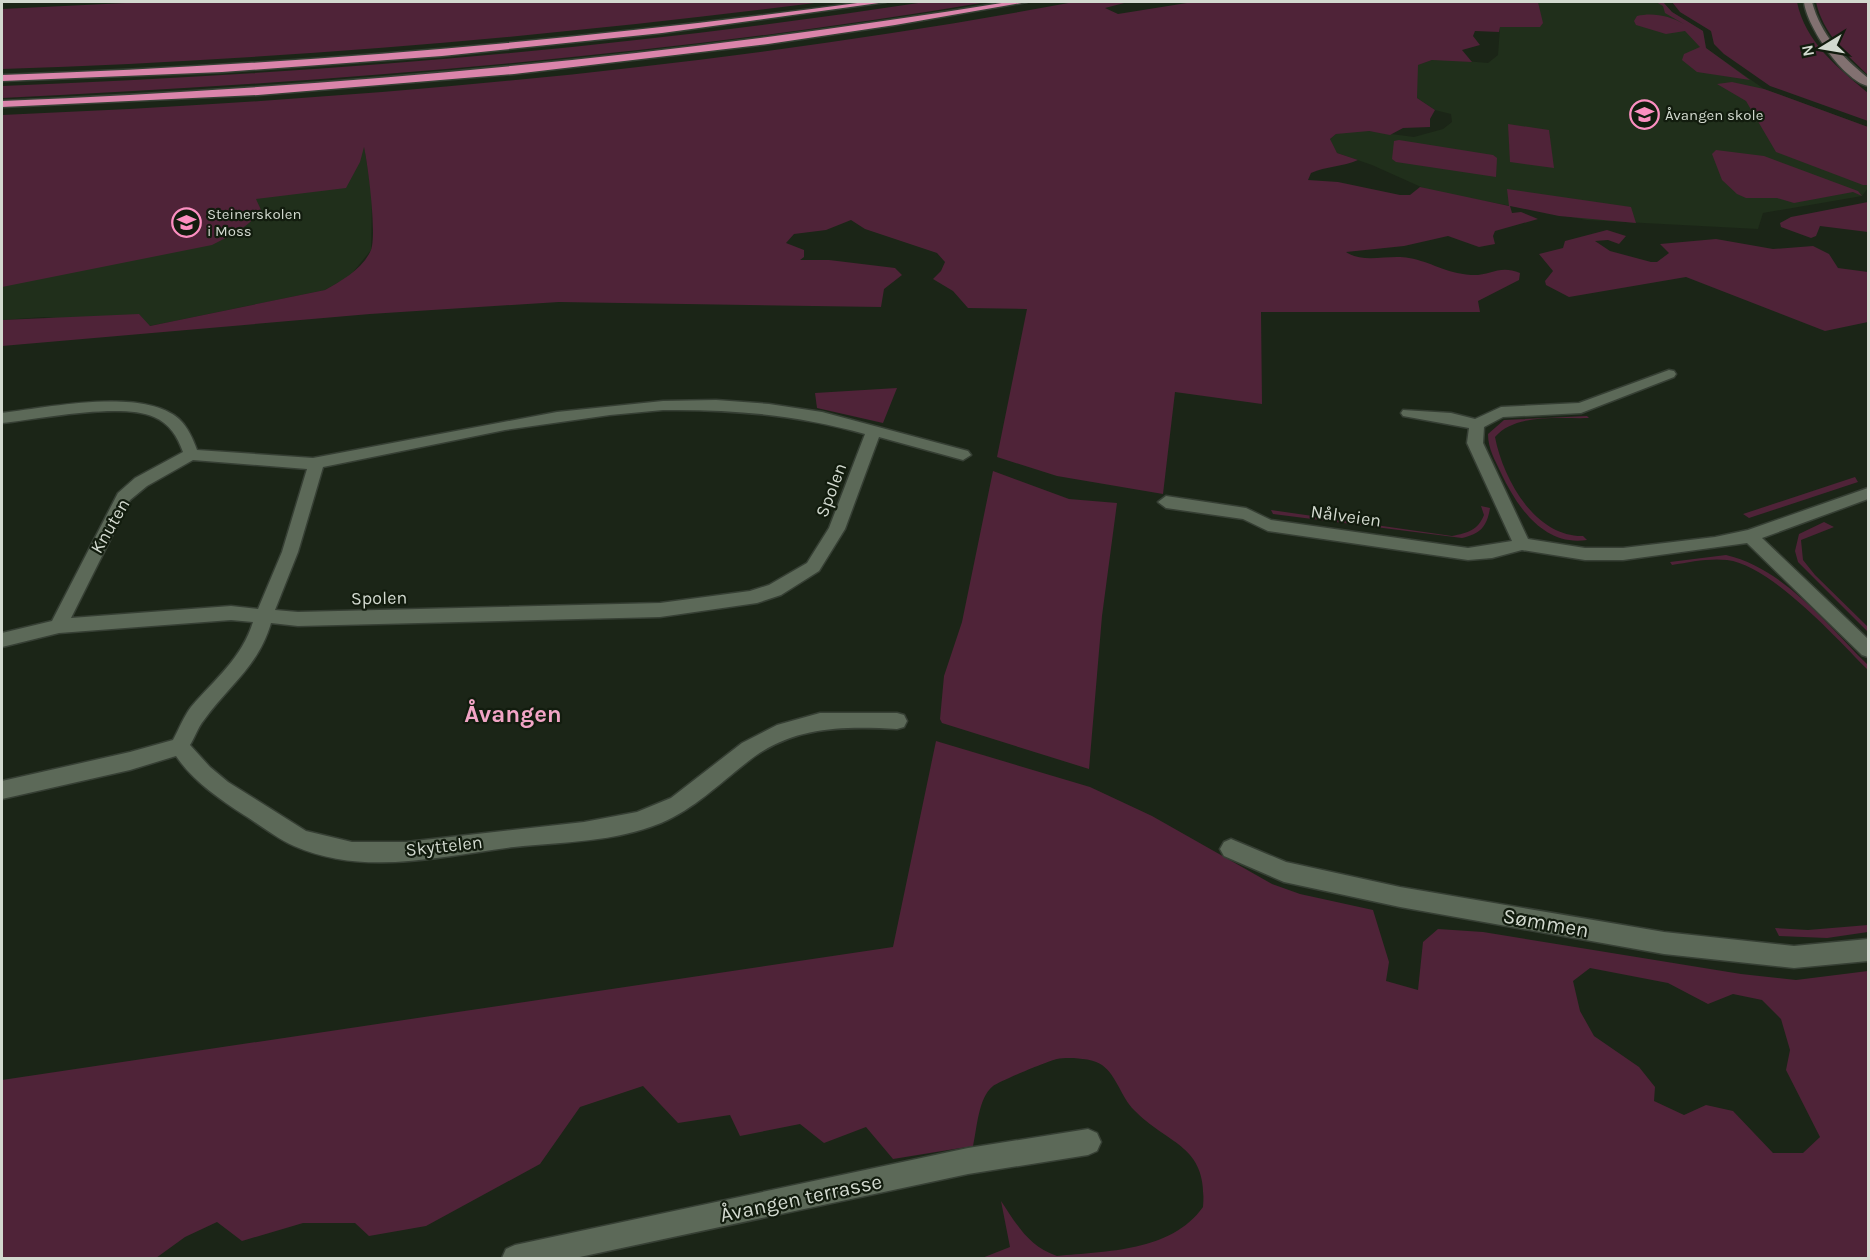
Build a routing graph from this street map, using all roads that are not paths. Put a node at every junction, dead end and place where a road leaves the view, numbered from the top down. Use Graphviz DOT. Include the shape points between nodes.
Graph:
graph roads {
  1 [pos="880,2"];
  2 [pos="1022,2"];
  3 [pos="1808,2"];
  4 [pos="2,78"];
  5 [pos="1869,83"];
  6 [pos="2,104"];
  7 [pos="1668,374"];
  8 [pos="1408,413"];
  9 [pos="2,418"];
  10 [pos="1478,425"];
  11 [pos="874,431"];
  12 [pos="191,454"];
  13 [pos="963,455"];
  14 [pos="316,464"];
  15 [pos="1869,493"];
  16 [pos="1166,502"];
  17 [pos="1750,536"];
  18 [pos="1522,544"];
  19 [pos="264,615"];
  20 [pos="59,626"];
  21 [pos="2,640"];
  22 [pos="1869,650"];
  23 [pos="897,721"];
  24 [pos="180,746"];
  25 [pos="2,790"];
  26 [pos="1231,849"];
  27 [pos="1869,950"];
  28 [pos="1088,1142"];
  29 [pos="515,1258"];
  1 -- 4 [label="highway" via="660,31 466,50 272,65"];
  2 -- 6 [label="highway" via="792,37 494,71 258,91"];
  3 -- 5 [label="street" via="1825,41"];
  7 -- 10 [label="street" via="1581,408 1500,412"];
  8 -- 10 [label="street"];
  9 -- 12 [label="street" via="135,406 176,425 187,437"];
  10 -- 18 [label="street" via="1475,443"];
  11 -- 13 [label="street"];
  11 -- 14 [label="street" via="787,409 681,403 502,426"];
  11 -- 19 [label="street, Spolen" via="837,529 813,567 775,590 751,598 660,610 298,619"];
  12 -- 14 [label="street"];
  12 -- 20 [label="street, Knuten" via="141,482 124,497"];
  14 -- 19 [label="street" via="290,552"];
  15 -- 17 [label="street, Nålveien"];
  16 -- 18 [label="street, Nålveien" via="1246,514 1268,525 1468,554"];
  17 -- 18 [label="street, Nålveien" via="1623,554 1585,554"];
  17 -- 22 [label="street"];
  19 -- 20 [label="street" via="231,613"];
  19 -- 24 [label="street" via="257,640 244,662 196,715"];
  20 -- 21 [label="street"];
  23 -- 24 [label="street, Skyttelen" via="826,719 784,731 750,748 679,804 646,819 394,852 332,848 301,839 214,785 190,763"];
  24 -- 25 [label="street"];
  26 -- 27 [label="street, Sømmen" via="1284,872 1330,882 1664,943 1794,957"];
  28 -- 29 [label="street, Åvangen terrasse" via="968,1161"];
}
